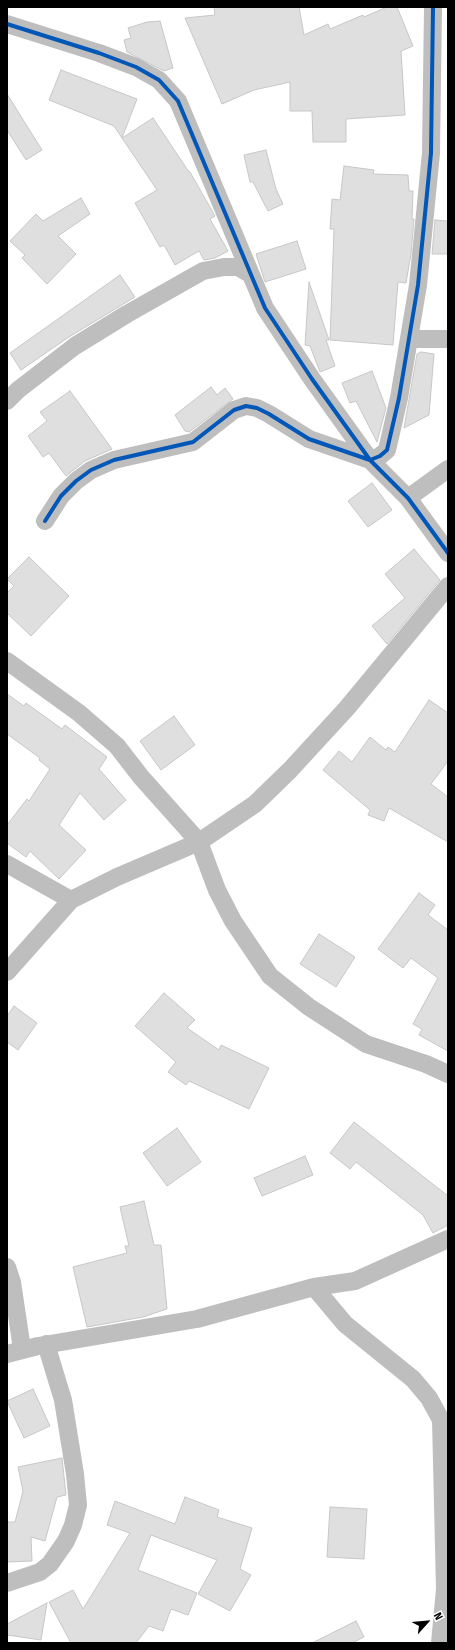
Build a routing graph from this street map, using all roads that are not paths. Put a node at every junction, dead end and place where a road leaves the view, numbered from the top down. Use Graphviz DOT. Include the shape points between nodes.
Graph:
graph roads {
  1 [pos="433,7"];
  2 [pos="7,24"];
  3 [pos="250,274"];
  4 [pos="410,339"];
  5 [pos="448,339"];
  6 [pos="7,401"];
  7 [pos="370,460"];
  8 [pos="448,469"];
  9 [pos="408,498"];
  10 [pos="45,521"];
  11 [pos="448,553"];
  12 [pos="448,586"];
  13 [pos="7,661"];
  14 [pos="199,842"];
  15 [pos="7,864"];
  16 [pos="71,900"];
  17 [pos="7,972"];
  18 [pos="448,1074"];
  19 [pos="448,1239"];
  20 [pos="7,1267"];
  21 [pos="314,1287"];
  22 [pos="46,1344"];
  23 [pos="15,1352"];
  24 [pos="7,1583"];
  25 [pos="448,1641"];
  26 [pos="440,1643"];
  27 [pos="444,1643"];
  1 -- 4 [label="street" via="431,153"];
  2 -- 3 [label="street" via="99,53 136,67 159,80 178,101"];
  3 -- 6 [label="street" via="238,267 203,271 75,346"];
  3 -- 7 [label="street" via="266,308 312,379"];
  4 -- 5 [label="street"];
  4 -- 7 [label="street" via="391,440 387,450"];
  7 -- 9 [label="street"];
  7 -- 10 [label="street" via="309,439 269,414 246,406 234,410 193,442 114,460 91,470 62,496"];
  8 -- 9 [label="street"];
  9 -- 11 [label="street"];
  12 -- 14 [label="street" via="347,708 290,770 255,804"];
  13 -- 14 [label="street" via="79,713 117,746"];
  14 -- 16 [label="street"];
  14 -- 18 [label="street" via="217,890 233,921 270,976 309,1007 366,1044"];
  15 -- 16 [label="street"];
  16 -- 17 [label="street"];
  19 -- 21 [label="street" via="355,1280"];
  20 -- 23 [label="street" via="12,1282"];
  21 -- 22 [label="street" via="197,1319"];
  21 -- 26 [label="street" via="345,1324 413,1379 429,1398 441,1420 445,1589"];
  22 -- 23 [label="street"];
  22 -- 24 [label="street" via="63,1400 78,1505 66,1541 50,1564 40,1572"];
  25 -- 27 [label="street"];
}
